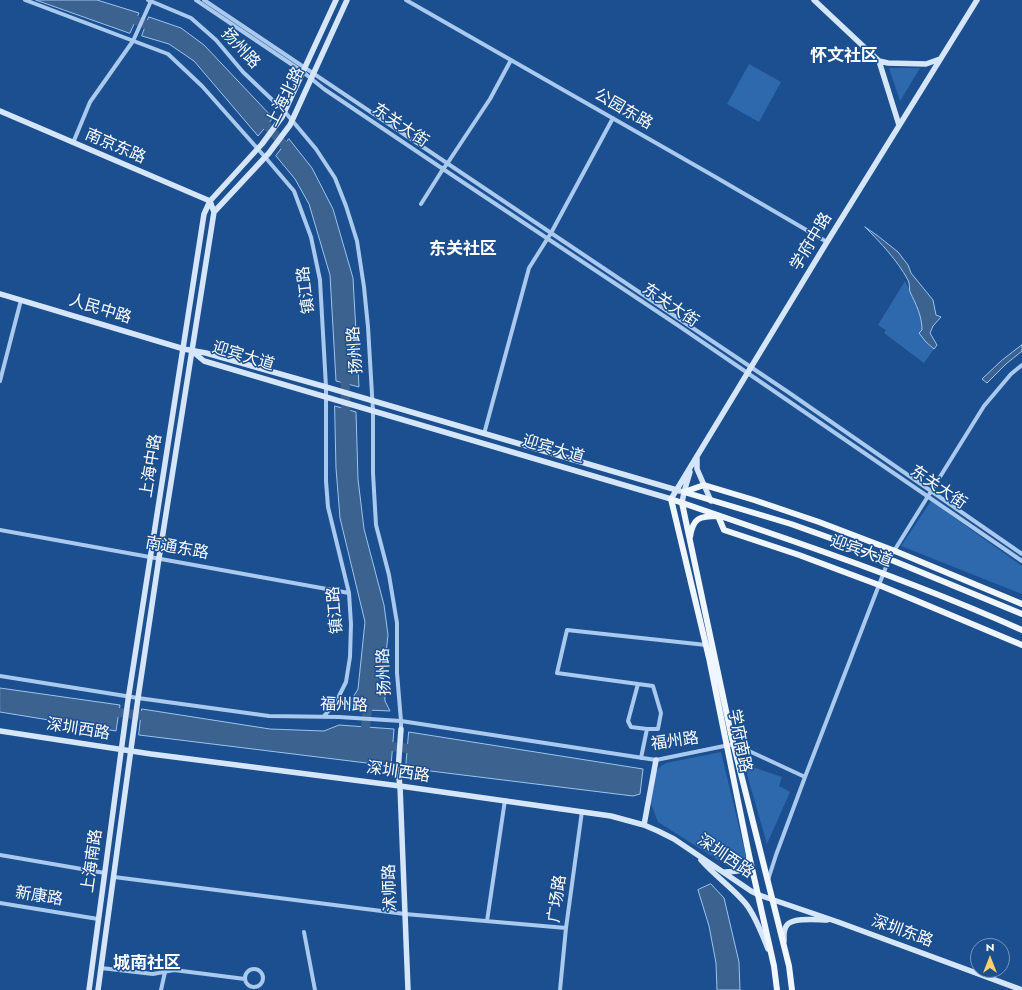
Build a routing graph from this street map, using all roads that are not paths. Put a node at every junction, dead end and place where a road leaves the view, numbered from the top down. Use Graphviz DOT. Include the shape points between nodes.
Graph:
graph roads {
  1 [pos="25,0"];
  2 [pos="196,0"];
  3 [pos="204,0"];
  4 [pos="336,0"];
  5 [pos="347,0"];
  6 [pos="406,0"];
  7 [pos="814,0"];
  8 [pos="977,0"];
  9 [pos="149,1"];
  10 [pos="133,41"];
  11 [pos="940,59"];
  12 [pos="511,60"];
  13 [pos="879,61"];
  14 [pos="304,70"];
  15 [pos="312,76"];
  16 [pos="0,111"];
  17 [pos="284,114"];
  18 [pos="613,118"];
  19 [pos="293,120"];
  20 [pos="899,126"];
  21 [pos="73,143"];
  22 [pos="260,146"];
  23 [pos="267,155"];
  24 [pos="447,164"];
  25 [pos="443,169"];
  26 [pos="210,201"];
  27 [pos="421,204"];
  28 [pos="214,212"];
  29 [pos="551,233"];
  30 [pos="547,238"];
  31 [pos="827,242"];
  32 [pos="0,294"];
  33 [pos="21,300"];
  34 [pos="184,349"];
  35 [pos="192,351"];
  36 [pos="1022,365"];
  37 [pos="751,368"];
  38 [pos="747,374"];
  39 [pos="0,381"];
  40 [pos="326,387"];
  41 [pos="325,397"];
  42 [pos="372,401"];
  43 [pos="373,411"];
  44 [pos="484,434"];
  45 [pos="697,455"];
  46 [pos="704,485"];
  47 [pos="677,490"];
  48 [pos="932,491"];
  49 [pos="684,492"];
  50 [pos="929,497"];
  51 [pos="672,499"];
  52 [pos="711,500"];
  53 [pos="682,503"];
  54 [pos="718,516"];
  55 [pos="0,530"];
  56 [pos="689,541"];
  57 [pos="895,551"];
  58 [pos="1022,554"];
  59 [pos="151,557"];
  60 [pos="159,558"];
  61 [pos="889,559"];
  62 [pos="1022,561"];
  63 [pos="883,574"];
  64 [pos="879,584"];
  65 [pos="349,593"];
  66 [pos="1022,604"];
  67 [pos="1022,614"];
  68 [pos="1022,630"];
  69 [pos="706,645"];
  70 [pos="1022,645"];
  71 [pos="0,676"];
  72 [pos="638,684"];
  73 [pos="128,698"];
  74 [pos="138,700"];
  75 [pos="323,717"];
  76 [pos="401,721"];
  77 [pos="647,729"];
  78 [pos="401,730"];
  79 [pos="0,731"];
  80 [pos="123,736"];
  81 [pos="133,738"];
  82 [pos="731,745"];
  83 [pos="121,750"];
  84 [pos="131,751"];
  85 [pos="642,758"];
  86 [pos="656,760"];
  87 [pos="805,777"];
  88 [pos="400,786"];
  89 [pos="505,800"];
  90 [pos="582,811"];
  91 [pos="644,825"];
  92 [pos="0,855"];
  93 [pos="697,855"];
  94 [pos="749,855"];
  95 [pos="722,872"];
  96 [pos="105,873"];
  97 [pos="114,877"];
  98 [pos="768,881"];
  99 [pos="759,895"];
  100 [pos="773,900"];
  101 [pos="0,903"];
  102 [pos="405,914"];
  103 [pos="98,919"];
  104 [pos="832,920"];
  105 [pos="487,921"];
  106 [pos="566,928"];
  107 [pos="304,932"];
  108 [pos="784,945"];
  109 [pos="772,960"];
  110 [pos="101,968"];
  111 [pos="165,972"];
  112 [pos="245,979"];
  113 [pos="251,988"];
  114 [pos="89,990"];
  115 [pos="98,990"];
  116 [pos="161,990"];
  117 [pos="315,990"];
  118 [pos="408,990"];
  119 [pos="560,990"];
  120 [pos="777,990"];
  121 [pos="792,990"];
  122 [pos="1022,990"];
  1 -- 10 [label="street, 镇江路"];
  2 -- 14 [label="street"];
  3 -- 14 [label="street"];
  4 -- 14 [label="main road, 上海北路"];
  5 -- 15 [label="main road, 上海北路"];
  6 -- 12 [label="street, 公园东路"];
  7 -- 13 [label="main road"];
  8 -- 11 [label="main road, 学府中路"];
  9 -- 10 [label="street"];
  9 -- 17 [label="street, 扬州路" via="192,18 216,40"];
  10 -- 21 [label="street" via="90,102"];
  10 -- 22 [label="street, 镇江路" via="168,54"];
  11 -- 13 [label="main road" via="926,64"];
  11 -- 20 [label="main road, 学府中路"];
  12 -- 18 [label="street, 公园东路"];
  12 -- 24 [label="street" via="490,99"];
  13 -- 20 [label="main road"];
  14 -- 15 [label="street, 东关大街"];
  14 -- 17 [label="main road, 上海北路"];
  15 -- 19 [label="main road, 上海北路"];
  15 -- 24 [label="street, 东关大街"];
  15 -- 25 [label="street, 东关大街"];
  16 -- 21 [label="main road, 南京东路"];
  17 -- 19 [label="street, 扬州路"];
  17 -- 22 [label="main road, 上海北路"];
  18 -- 29 [label="street"];
  18 -- 31 [label="street, 公园东路"];
  19 -- 23 [label="main road, 上海北路"];
  19 -- 42 [label="street, 扬州路" via="335,178 357,241 368,327"];
  20 -- 31 [label="main road, 学府中路"];
  21 -- 26 [label="main road, 南京东路"];
  22 -- 23 [label="street, 镇江路"];
  22 -- 26 [label="main road, 上海北路"];
  23 -- 28 [label="main road, 上海北路"];
  23 -- 40 [label="street, 镇江路" via="294,191 311,237 320,280"];
  24 -- 25 [label="street"];
  24 -- 29 [label="street, 东关大街"];
  25 -- 27 [label="street"];
  25 -- 30 [label="street, 东关大街"];
  26 -- 28 [label="main road"];
  26 -- 34 [label="main road, 上海中路" via="204,214"];
  28 -- 35 [label="main road, 上海中路"];
  29 -- 30 [label="street"];
  29 -- 37 [label="street, 东关大街"];
  30 -- 38 [label="street, 东关大街"];
  30 -- 44 [label="street" via="528,271"];
  31 -- 37 [label="main road, 学府中路"];
  32 -- 33 [label="main road, 人民中路"];
  33 -- 34 [label="main road, 人民中路"];
  33 -- 39 [label="street"];
  34 -- 35 [label="main road, 人民中路"];
  34 -- 59 [label="main road, 上海中路"];
  35 -- 40 [label="main road, 迎宾大道"];
  35 -- 41 [label="main road, 迎宾大道" via="204,361"];
  35 -- 60 [label="main road, 上海中路"];
  36 -- 48 [label="street" via="984,406"];
  37 -- 38 [label="main road, 学府中路"];
  37 -- 48 [label="street, 东关大街"];
  38 -- 45 [label="main road, 学府中路"];
  38 -- 50 [label="street, 东关大街"];
  40 -- 41 [label="street, 镇江路"];
  40 -- 42 [label="main road, 迎宾大道"];
  41 -- 43 [label="main road, 迎宾大道"];
  41 -- 65 [label="street, 镇江路" via="328,507"];
  42 -- 43 [label="street, 扬州路"];
  42 -- 44 [label="main road, 迎宾大道"];
  43 -- 51 [label="main road, 迎宾大道"];
  43 -- 76 [label="street, 扬州路" via="376,526 389,575 397,623 397,673"];
  44 -- 47 [label="main road, 迎宾大道"];
  45 -- 46 [label="main road" via="697,469"];
  45 -- 47 [label="main road, 学府中路"];
  45 -- 49 [label="main road"];
  46 -- 49 [label="main road"];
  46 -- 52 [label="main road"];
  46 -- 57 [label="main road" via="813,520"];
  47 -- 49 [label="main road, 迎宾大道"];
  47 -- 51 [label="main road, 学府中路"];
  48 -- 50 [label="street"];
  48 -- 58 [label="street, 东关大街"];
  49 -- 52 [label="main road, 迎宾大道"];
  49 -- 53 [label="main road"];
  50 -- 57 [label="street"];
  50 -- 62 [label="street, 东关大街"];
  51 -- 53 [label="main road, 迎宾大道"];
  51 -- 69 [label="main road, 学府南路"];
  52 -- 61 [label="main road, 迎宾大道" via="790,524"];
  53 -- 54 [label="main road, 迎宾大道"];
  53 -- 56 [label="main road, 学府南路"];
  54 -- 56 [label="main road" via="698,518 692,526"];
  54 -- 63 [label="main road, 迎宾大道"];
  54 -- 64 [label="main road" via="724,530"];
  55 -- 59 [label="street, 南通东路"];
  56 -- 82 [label="main road, 学府南路"];
  57 -- 61 [label="street"];
  57 -- 66 [label="main road"];
  59 -- 60 [label="street, 南通东路"];
  59 -- 73 [label="main road, 上海中路"];
  60 -- 65 [label="street, 南通东路"];
  60 -- 74 [label="main road, 上海中路"];
  61 -- 63 [label="street"];
  61 -- 67 [label="main road, 迎宾大道"];
  63 -- 64 [label="street"];
  63 -- 68 [label="main road, 迎宾大道"];
  64 -- 70 [label="main road"];
  64 -- 87 [label="street"];
  65 -- 75 [label="street, 镇江路" via="350,657 346,682 335,704"];
  69 -- 72 [label="street" via="567,630 557,673"];
  69 -- 82 [label="main road, 学府南路"];
  71 -- 73 [label="street, 福州路"];
  72 -- 77 [label="street" via="628,721 631,726"];
  72 -- 77 [label="street" via="653,686 660,713 658,729"];
  73 -- 74 [label="street, 福州路"];
  73 -- 80 [label="main road, 上海中路"];
  74 -- 75 [label="street, 福州路" via="269,716"];
  74 -- 81 [label="main road, 上海中路"];
  75 -- 76 [label="street, 福州路"];
  76 -- 78 [label="street, 扬州路"];
  76 -- 85 [label="street, 福州路"];
  77 -- 85 [label="street"];
  78 -- 88 [label="main road, 扬州路" via="398,771"];
  79 -- 83 [label="main road, 深圳西路"];
  80 -- 83 [label="main road, 上海南路"];
  81 -- 84 [label="main road, 上海南路"];
  82 -- 86 [label="street, 福州路"];
  82 -- 87 [label="street"];
  82 -- 94 [label="main road, 学府南路"];
  82 -- 98 [label="main road, 学府南路"];
  83 -- 84 [label="main road, 深圳西路"];
  83 -- 96 [label="main road, 上海南路"];
  84 -- 88 [label="main road, 深圳西路"];
  84 -- 97 [label="main road, 上海南路"];
  85 -- 86 [label="street, 福州路"];
  86 -- 91 [label="main road"];
  87 -- 98 [label="street"];
  88 -- 89 [label="main road, 深圳西路"];
  88 -- 102 [label="main road, 沭师路"];
  89 -- 90 [label="main road, 深圳西路"];
  89 -- 105 [label="street"];
  90 -- 91 [label="main road, 深圳西路"];
  90 -- 106 [label="street, 广场路"];
  91 -- 93 [label="main road, 深圳西路" via="674,839"];
  92 -- 96 [label="street"];
  93 -- 95 [label="main road, 深圳西路"];
  93 -- 109 [label="main road" via="711,872 746,904"];
  94 -- 95 [label="main road" via="748,867 738,871"];
  94 -- 99 [label="main road, 学府南路"];
  95 -- 99 [label="main road, 深圳西路"];
  96 -- 103 [label="main road, 上海南路"];
  97 -- 102 [label="street"];
  97 -- 110 [label="main road, 上海南路"];
  98 -- 100 [label="main road, 学府南路"];
  99 -- 100 [label="main road, 深圳西路"];
  99 -- 109 [label="main road, 学府南路"];
  100 -- 104 [label="main road, 深圳东路"];
  100 -- 108 [label="main road, 学府南路"];
  101 -- 103 [label="street, 新康路"];
  102 -- 105 [label="street"];
  102 -- 118 [label="main road, 沭师路"];
  103 -- 114 [label="main road, 上海南路"];
  104 -- 108 [label="main road" via="795,921 788,924 784,930"];
  104 -- 122 [label="main road, 深圳东路"];
  105 -- 106 [label="street"];
  106 -- 119 [label="street, 广场路"];
  107 -- 117 [label="street"];
  108 -- 121 [label="main road, 学府南路"];
  109 -- 120 [label="main road, 学府南路"];
  110 -- 111 [label="street" via="153,974"];
  110 -- 115 [label="main road, 上海南路"];
  111 -- 112 [label="street" via="174,970"];
  111 -- 116 [label="street"];
  112 -- 113 [label="street"];
  112 -- 113 [label="street" via="251,970 259,972 262,983"];
}
